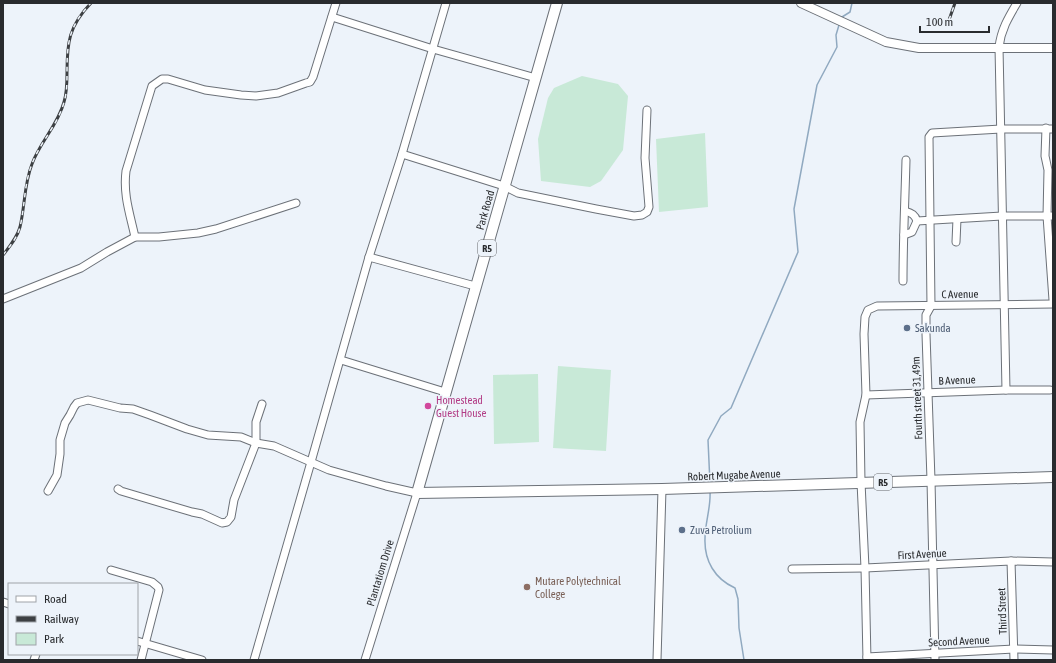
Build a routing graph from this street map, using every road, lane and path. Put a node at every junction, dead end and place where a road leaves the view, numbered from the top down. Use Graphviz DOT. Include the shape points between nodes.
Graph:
graph roads {
  1 [pos="336,3"];
  2 [pos="446,3"];
  3 [pos="557,3"];
  4 [pos="801,3"];
  5 [pos="1017,3"];
  6 [pos="332,16"];
  7 [pos="999,48"];
  8 [pos="1053,48"];
  9 [pos="433,49"];
  10 [pos="536,78"];
  11 [pos="647,110"];
  12 [pos="1050,128"];
  13 [pos="1001,129"];
  14 [pos="402,154"];
  15 [pos="906,160"];
  16 [pos="504,186"];
  17 [pos="296,203"];
  18 [pos="905,211"];
  19 [pos="1002,216"];
  20 [pos="1050,216"];
  21 [pos="957,219"];
  22 [pos="917,221"];
  23 [pos="930,221"];
  24 [pos="904,235"];
  25 [pos="135,237"];
  26 [pos="956,242"];
  27 [pos="369,257"];
  28 [pos="903,281"];
  29 [pos="476,286"];
  30 [pos="3,299"];
  31 [pos="1053,300"];
  32 [pos="1004,304"];
  33 [pos="1053,304"];
  34 [pos="931,306"];
  35 [pos="340,360"];
  36 [pos="1006,390"];
  37 [pos="1050,390"];
  38 [pos="445,392"];
  39 [pos="927,392"];
  40 [pos="866,395"];
  41 [pos="262,404"];
  42 [pos="256,443"];
  43 [pos="312,462"];
  44 [pos="1053,477"];
  45 [pos="931,480"];
  46 [pos="861,482"];
  47 [pos="118,489"];
  48 [pos="662,490"];
  49 [pos="48,491"];
  50 [pos="417,493"];
  51 [pos="1011,561"];
  52 [pos="1053,562"];
  53 [pos="933,564"];
  54 [pos="792,568"];
  55 [pos="865,568"];
  56 [pos="111,570"];
  57 [pos="138,641"];
  58 [pos="146,643"];
  59 [pos="1014,649"];
  60 [pos="1053,650"];
  61 [pos="935,657"];
  62 [pos="867,659"];
  63 [pos="141,660"];
  64 [pos="202,660"];
  65 [pos="254,660"];
  66 [pos="366,660"];
  67 [pos="657,660"];
  68 [pos="1014,660"];
  1 -- 6 [label="street"];
  2 -- 9 [label="street"];
  3 -- 10 [label="highway, Park Road / R5"];
  4 -- 7 [label="main road" via="886,42 919,48"];
  5 -- 7 [label="street" via="1005,23"];
  6 -- 9 [label="street"];
  6 -- 25 [label="street" via="314,77 306,84 256,96 205,90 168,79 162,79 152,86 124,186"];
  7 -- 8 [label="main road"];
  7 -- 13 [label="street"];
  9 -- 10 [label="street"];
  9 -- 14 [label="street"];
  10 -- 16 [label="highway, Park Road / R5"];
  11 -- 16 [label="street" via="645,158 649,201 648,210 642,215 634,216 518,193"];
  12 -- 13 [label="street"];
  12 -- 20 [label="street" via="1045,156"];
  13 -- 19 [label="street"];
  13 -- 23 [label="street, Fourth street 31,49m" via="932,133 929,137"];
  14 -- 16 [label="street"];
  14 -- 27 [label="street"];
  15 -- 18 [label="street"];
  16 -- 29 [label="highway, Park Road / R5"];
  17 -- 25 [label="street" via="229,226 159,237"];
  18 -- 22 [label="street" via="911,212"];
  18 -- 24 [label="street"];
  19 -- 20 [label="street"];
  19 -- 21 [label="street"];
  19 -- 32 [label="street"];
  20 -- 31 [label="street"];
  21 -- 23 [label="street"];
  21 -- 26 [label="street"];
  22 -- 23 [label="street"];
  22 -- 24 [label="street" via="912,232"];
  23 -- 34 [label="street, Fourth street 31,49m"];
  24 -- 28 [label="street"];
  25 -- 30 [label="street" via="81,268"];
  27 -- 29 [label="street"];
  27 -- 35 [label="street"];
  29 -- 38 [label="highway, Park Road / R5"];
  32 -- 33 [label="street, C Avenue"];
  32 -- 34 [label="street, C Avenue"];
  32 -- 36 [label="street"];
  34 -- 39 [label="street, Fourth street 31,49m" via="925,319"];
  34 -- 40 [label="street, C Avenue" via="877,306 868,310 864,334"];
  35 -- 38 [label="street"];
  35 -- 43 [label="street"];
  36 -- 37 [label="street, B Avenue"];
  36 -- 39 [label="street, B Avenue"];
  38 -- 50 [label="highway, Park Road / R5"];
  39 -- 40 [label="street, B Avenue"];
  39 -- 45 [label="street, Fourth street 31,49m"];
  40 -- 46 [label="street" via="860,422"];
  41 -- 42 [label="street" via="256,422"];
  42 -- 43 [label="street" via="274,446"];
  42 -- 47 [label="street" via="234,500 231,517 227,522 222,523 202,514"];
  42 -- 49 [label="street" via="241,437 208,435 133,409 83,400 77,403 64,424 57,475"];
  43 -- 50 [label="street" via="329,470"];
  43 -- 65 [label="street"];
  44 -- 45 [label="highway, Robert Mugabe Avenue / R5"];
  45 -- 46 [label="highway, Robert Mugabe Avenue / R5"];
  45 -- 53 [label="street, Fourth street 31,49m"];
  46 -- 48 [label="highway, Robert Mugabe Avenue / R5"];
  46 -- 55 [label="street"];
  48 -- 50 [label="highway, Robert Mugabe Avenue / R5"];
  48 -- 67 [label="street"];
  50 -- 66 [label="street, Plantatiom Drive"];
  51 -- 52 [label="street, First Avenue"];
  51 -- 53 [label="street, First Avenue"];
  51 -- 59 [label="street, Third Street"];
  53 -- 55 [label="street, First Avenue"];
  53 -- 61 [label="street, Fourth street 31,49m"];
  54 -- 55 [label="street, First Avenue"];
  55 -- 62 [label="street"];
  56 -- 58 [label="street" via="152,582 158,587"];
  57 -- 58 [label="street"];
  58 -- 63 [label="street"];
  58 -- 64 [label="street"];
  59 -- 60 [label="street, Second Avenue"];
  59 -- 61 [label="street, Second Avenue"];
  59 -- 68 [label="street, Third Street"];
  61 -- 62 [label="street, Second Avenue"];
}
